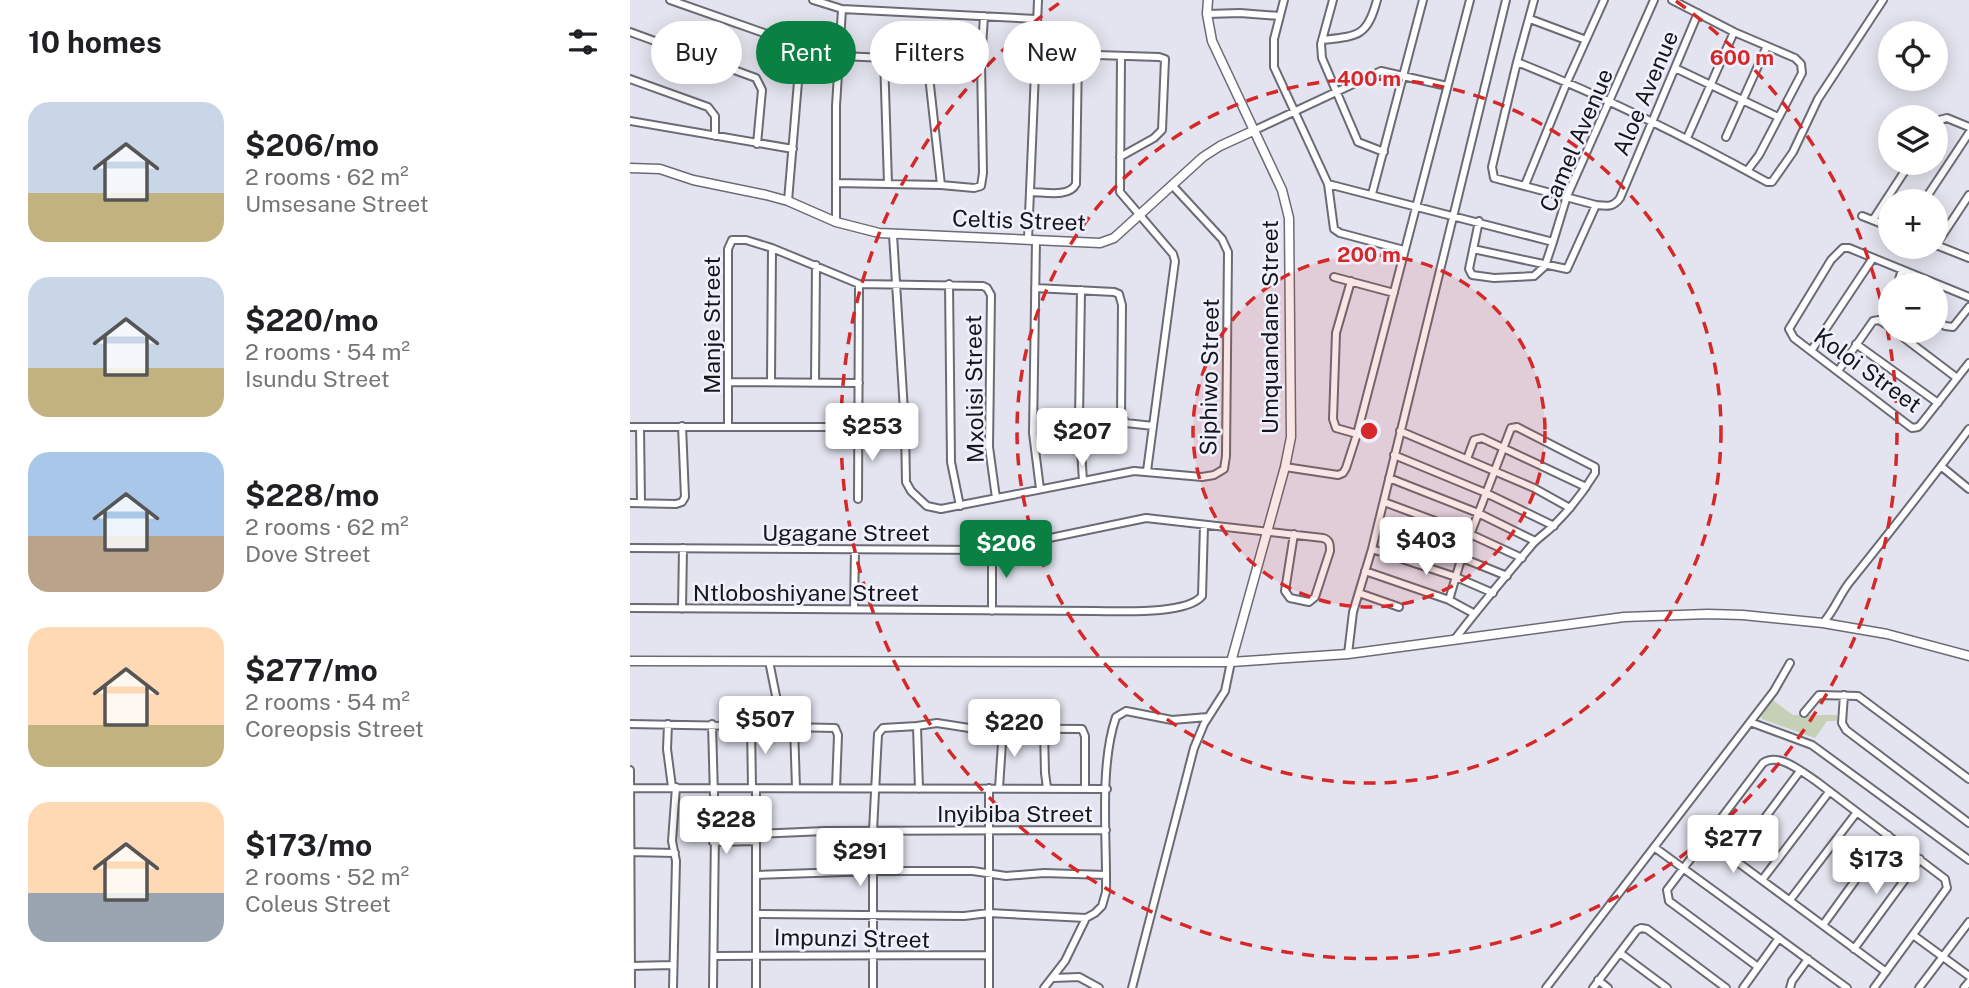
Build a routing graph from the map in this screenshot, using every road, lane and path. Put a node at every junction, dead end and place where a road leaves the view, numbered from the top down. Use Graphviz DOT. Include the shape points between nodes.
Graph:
graph roads {
  1 [pos="670,0"];
  2 [pos="813,0"];
  3 [pos="1038,0"];
  4 [pos="1208,0"];
  5 [pos="1284,0"];
  6 [pos="1332,0"];
  7 [pos="1377,0"];
  8 [pos="1423,0"];
  9 [pos="1470,0"];
  10 [pos="1506,0"];
  11 [pos="1534,0"];
  12 [pos="1604,0"];
  13 [pos="1654,0"];
  14 [pos="1672,0"];
  15 [pos="1883,0"];
  16 [pos="842,9"];
  17 [pos="1698,13"];
  18 [pos="1207,15"];
  19 [pos="984,16"];
  20 [pos="1280,16"];
  21 [pos="1036,19"];
  22 [pos="1530,19"];
  23 [pos="841,21"];
  24 [pos="984,21"];
  25 [pos="630,32"];
  26 [pos="1734,32"];
  27 [pos="1322,40"];
  28 [pos="1586,40"];
  29 [pos="1767,46"];
  30 [pos="1101,55"];
  31 [pos="1121,56"];
  32 [pos="1517,62"];
  33 [pos="1675,68"];
  34 [pos="1405,75"];
  35 [pos="630,79"];
  36 [pos="1567,82"];
  37 [pos="838,84"];
  38 [pos="885,84"];
  39 [pos="930,84"];
  40 [pos="981,84"];
  41 [pos="1034,84"];
  42 [pos="1078,84"];
  43 [pos="1447,86"];
  44 [pos="1711,86"];
  45 [pos="1335,93"];
  46 [pos="1742,100"];
  47 [pos="1610,103"];
  48 [pos="1294,111"];
  49 [pos="1778,117"];
  50 [pos="1948,119"];
  51 [pos="630,121"];
  52 [pos="1651,121"];
  53 [pos="1969,127"];
  54 [pos="1255,130"];
  55 [pos="1969,133"];
  56 [pos="715,136"];
  57 [pos="1726,137"];
  58 [pos="1686,138"];
  59 [pos="757,144"];
  60 [pos="793,149"];
  61 [pos="1384,152"];
  62 [pos="1120,157"];
  63 [pos="630,167"];
  64 [pos="1747,171"];
  65 [pos="1902,175"];
  66 [pos="836,183"];
  67 [pos="888,184"];
  68 [pos="1328,184"];
  69 [pos="941,185"];
  70 [pos="1172,185"];
  71 [pos="1525,185"];
  72 [pos="1932,189"];
  73 [pos="1031,192"];
  74 [pos="1372,194"];
  75 [pos="1969,194"];
  76 [pos="1567,196"];
  77 [pos="788,201"];
  78 [pos="1595,205"];
  79 [pos="1417,207"];
  80 [pos="1138,215"];
  81 [pos="1452,215"];
  82 [pos="1862,216"];
  83 [pos="1873,220"];
  84 [pos="1479,221"];
  85 [pos="836,222"];
  86 [pos="1878,222"];
  87 [pos="1948,226"];
  88 [pos="893,235"];
  89 [pos="1032,239"];
  90 [pos="1553,242"];
  91 [pos="772,248"];
  92 [pos="1473,249"];
  93 [pos="1404,250"];
  94 [pos="1948,250"];
  95 [pos="1873,258"];
  96 [pos="1969,258"];
  97 [pos="816,265"];
  98 [pos="1545,266"];
  99 [pos="1902,270"];
  100 [pos="1901,273"];
  101 [pos="1334,277"];
  102 [pos="1351,281"];
  103 [pos="859,284"];
  104 [pos="896,284"];
  105 [pos="949,284"];
  106 [pos="1035,288"];
  107 [pos="1081,290"];
  108 [pos="1394,293"];
  109 [pos="1969,297"];
  110 [pos="1969,307"];
  111 [pos="1878,320"];
  112 [pos="1948,326"];
  113 [pos="1911,343"];
  114 [pos="1856,344"];
  115 [pos="1811,351"];
  116 [pos="1969,363"];
  117 [pos="1838,371"];
  118 [pos="1957,378"];
  119 [pos="771,381"];
  120 [pos="728,382"];
  121 [pos="815,382"];
  122 [pos="859,383"];
  123 [pos="1938,403"];
  124 [pos="682,426"];
  125 [pos="728,426"];
  126 [pos="1153,426"];
  127 [pos="630,427"];
  128 [pos="640,427"];
  129 [pos="860,427"];
  130 [pos="905,427"];
  131 [pos="1969,429"];
  132 [pos="1400,431"];
  133 [pos="1357,434"];
  134 [pos="1504,448"];
  135 [pos="1394,455"];
  136 [pos="1467,459"];
  137 [pos="1285,467"];
  138 [pos="1942,467"];
  139 [pos="1147,471"];
  140 [pos="1494,471"];
  141 [pos="1389,478"];
  142 [pos="1083,481"];
  143 [pos="1586,487"];
  144 [pos="1040,489"];
  145 [pos="1969,489"];
  146 [pos="1486,492"];
  147 [pos="996,498"];
  148 [pos="858,499"];
  149 [pos="1384,502"];
  150 [pos="630,503"];
  151 [pos="641,503"];
  152 [pos="960,506"];
  153 [pos="1570,508"];
  154 [pos="1478,513"];
  155 [pos="1378,524"];
  156 [pos="1204,525"];
  157 [pos="1554,526"];
  158 [pos="1267,530"];
  159 [pos="1294,534"];
  160 [pos="1470,534"];
  161 [pos="1535,541"];
  162 [pos="630,548"];
  163 [pos="683,548"];
  164 [pos="1372,549"];
  165 [pos="855,550"];
  166 [pos="992,550"];
  167 [pos="1462,556"];
  168 [pos="1522,558"];
  169 [pos="1365,570"];
  170 [pos="1507,576"];
  171 [pos="1456,577"];
  172 [pos="1359,593"];
  173 [pos="1493,593"];
  174 [pos="1449,600"];
  175 [pos="1399,607"];
  176 [pos="630,608"];
  177 [pos="682,609"];
  178 [pos="854,609"];
  179 [pos="992,611"];
  180 [pos="1473,613"];
  181 [pos="1823,623"];
  182 [pos="1455,639"];
  183 [pos="1348,654"];
  184 [pos="1969,656"];
  185 [pos="630,661"];
  186 [pos="769,661"];
  187 [pos="1231,662"];
  188 [pos="1790,663"];
  189 [pos="1844,695"];
  190 [pos="1804,713"];
  191 [pos="1208,717"];
  192 [pos="1750,722"];
  193 [pos="630,723"];
  194 [pos="668,724"];
  195 [pos="712,724"];
  196 [pos="751,725"];
  197 [pos="794,726"];
  198 [pos="917,726"];
  199 [pos="1003,728"];
  200 [pos="1044,729"];
  201 [pos="630,770"];
  202 [pos="1800,771"];
  203 [pos="630,778"];
  204 [pos="1969,779"];
  205 [pos="674,787"];
  206 [pos="713,787"];
  207 [pos="631,788"];
  208 [pos="754,788"];
  209 [pos="796,788"];
  210 [pos="836,788"];
  211 [pos="999,788"];
  212 [pos="874,789"];
  213 [pos="919,789"];
  214 [pos="989,789"];
  215 [pos="1047,789"];
  216 [pos="1085,789"];
  217 [pos="1107,789"];
  218 [pos="1829,792"];
  219 [pos="1857,812"];
  220 [pos="1969,824"];
  221 [pos="1107,830"];
  222 [pos="873,831"];
  223 [pos="989,832"];
  224 [pos="1888,835"];
  225 [pos="756,837"];
  226 [pos="1705,838"];
  227 [pos="713,842"];
  228 [pos="1654,847"];
  229 [pos="631,852"];
  230 [pos="675,853"];
  231 [pos="1734,859"];
  232 [pos="1920,859"];
  233 [pos="1969,860"];
  234 [pos="1682,867"];
  235 [pos="874,871"];
  236 [pos="989,873"];
  237 [pos="756,874"];
  238 [pos="1106,875"];
  239 [pos="1762,880"];
  240 [pos="1790,900"];
  241 [pos="989,913"];
  242 [pos="756,914"];
  243 [pos="874,914"];
  244 [pos="1086,918"];
  245 [pos="1969,922"];
  246 [pos="1823,925"];
  247 [pos="1913,935"];
  248 [pos="1779,938"];
  249 [pos="1854,949"];
  250 [pos="1619,953"];
  251 [pos="756,955"];
  252 [pos="989,955"];
  253 [pos="715,956"];
  254 [pos="873,956"];
  255 [pos="1942,957"];
  256 [pos="1808,959"];
  257 [pos="1065,961"];
  258 [pos="673,965"];
  259 [pos="631,967"];
  260 [pos="1758,967"];
  261 [pos="1886,972"];
  262 [pos="1073,976"];
  263 [pos="1969,976"];
  264 [pos="1054,978"];
  265 [pos="1598,980"];
  266 [pos="1969,982"];
  267 [pos="631,988"];
  268 [pos="673,988"];
  269 [pos="713,988"];
  270 [pos="756,988"];
  271 [pos="873,988"];
  272 [pos="989,988"];
  273 [pos="1044,988"];
  274 [pos="1099,988"];
  275 [pos="1132,988"];
  276 [pos="1546,988"];
  277 [pos="1593,988"];
  278 [pos="1608,988"];
  279 [pos="1667,988"];
  280 [pos="1726,988"];
  281 [pos="1743,988"];
  282 [pos="1790,988"];
  283 [pos="1847,988"];
  284 [pos="1874,988"];
  285 [pos="1919,988"];
  286 [pos="1964,988"];
  1 -- 60 [label="street" via="794,46 800,58"];
  2 -- 16 [label="street"];
  3 -- 21 [label="street"];
  4 -- 18 [label="street, Umquandane Street"];
  5 -- 20 [label="street"];
  6 -- 27 [label="street"];
  7 -- 27 [label="street" via="1362,32"];
  8 -- 34 [label="street"];
  9 -- 43 [label="street"];
  10 -- 81 [label="street"];
  11 -- 22 [label="street"];
  12 -- 28 [label="street"];
  13 -- 47 [label="street, Camel Avenue"];
  14 -- 17 [label="street"];
  15 -- 64 [label="street" via="1818,99 1775,180 1766,182"];
  16 -- 19 [label="street"];
  16 -- 23 [label="street"];
  17 -- 26 [label="street, Aloe Avenue"];
  17 -- 33 [label="street, Aloe Avenue"];
  18 -- 20 [label="street"];
  18 -- 54 [label="street, Umquandane Street" via="1213,41"];
  19 -- 21 [label="street"];
  19 -- 24 [label="street"];
  20 -- 48 [label="street" via="1273,60"];
  22 -- 28 [label="street"];
  22 -- 32 [label="street"];
  25 -- 59 [label="street" via="756,78 762,90"];
  26 -- 29 [label="street, Aloe Avenue"];
  26 -- 44 [label="street"];
  27 -- 45 [label="street" via="1322,58"];
  28 -- 36 [label="street"];
  29 -- 46 [label="street"];
  29 -- 49 [label="street, Aloe Avenue" via="1802,67"];
  30 -- 31 [label="street"];
  31 -- 62 [label="street"];
  31 -- 62 [label="street" via="1159,57 1166,63 1162,130"];
  32 -- 36 [label="street"];
  32 -- 71 [label="street" via="1492,172 1497,180"];
  33 -- 44 [label="street"];
  33 -- 52 [label="street, Aloe Avenue"];
  34 -- 43 [label="street, Celtis Street"];
  34 -- 45 [label="street, Celtis Street" via="1381,71"];
  34 -- 61 [label="street"];
  35 -- 56 [label="street" via="708,107 715,116"];
  36 -- 47 [label="street"];
  36 -- 71 [label="street"];
  37 -- 66 [label="street"];
  38 -- 67 [label="street"];
  39 -- 69 [label="street"];
  40 -- 69 [label="street" via="982,184 974,188"];
  41 -- 73 [label="street"];
  42 -- 73 [label="street" via="1076,184 1067,192"];
  43 -- 79 [label="street"];
  44 -- 46 [label="street"];
  44 -- 58 [label="street"];
  45 -- 48 [label="street, Celtis Street"];
  45 -- 61 [label="street" via="1360,143"];
  46 -- 49 [label="street"];
  46 -- 57 [label="street"];
  47 -- 52 [label="street"];
  47 -- 76 [label="street, Camel Avenue"];
  48 -- 54 [label="street, Celtis Street"];
  48 -- 68 [label="street"];
  49 -- 64 [label="street, Aloe Avenue"];
  50 -- 53 [label="street"];
  51 -- 56 [label="street"];
  52 -- 58 [label="street"];
  52 -- 78 [label="street, Aloe Avenue" via="1620,198 1608,206"];
  54 -- 70 [label="street, Celtis Street" via="1210,152"];
  54 -- 137 [label="street, Umquandane Street" via="1282,190 1289,218 1293,421"];
  55 -- 72 [label="street"];
  56 -- 59 [label="street"];
  58 -- 64 [label="street"];
  59 -- 60 [label="street"];
  60 -- 77 [label="street"];
  61 -- 74 [label="street"];
  62 -- 80 [label="street" via="1120,192"];
  63 -- 77 [label="street, Celtis Street"];
  65 -- 83 [label="street"];
  66 -- 67 [label="street"];
  66 -- 85 [label="street"];
  67 -- 69 [label="street"];
  68 -- 74 [label="street, Camel Avenue"];
  68 -- 93 [label="street" via="1334,229"];
  70 -- 80 [label="street, Celtis Street"];
  70 -- 139 [label="street, Siphiwo Street" via="1222,239 1228,252 1226,456 1224,468 1210,476"];
  71 -- 76 [label="street"];
  73 -- 89 [label="street"];
  74 -- 79 [label="street, Camel Avenue"];
  75 -- 87 [label="street"];
  76 -- 78 [label="street"];
  76 -- 90 [label="street, Camel Avenue"];
  77 -- 85 [label="street, Celtis Street"];
  78 -- 98 [label="street" via="1569,268"];
  79 -- 81 [label="street, Camel Avenue"];
  79 -- 93 [label="street"];
  80 -- 89 [label="street, Celtis Street" via="1105,242"];
  80 -- 126 [label="street" via="1175,261"];
  81 -- 84 [label="street, Camel Avenue"];
  81 -- 132 [label="street"];
  82 -- 83 [label="street"];
  83 -- 86 [label="street"];
  84 -- 90 [label="street, Camel Avenue"];
  84 -- 92 [label="street"];
  85 -- 88 [label="street, Celtis Street"];
  88 -- 89 [label="street, Celtis Street"];
  88 -- 104 [label="street, Siphiwo Street"];
  89 -- 106 [label="street"];
  90 -- 98 [label="street"];
  91 -- 97 [label="street, Manje Street"];
  91 -- 119 [label="street"];
  91 -- 120 [label="street, Manje Street" via="737,239 729,244"];
  92 -- 98 [label="street"];
  92 -- 98 [label="street" via="1469,270 1475,276 1530,277"];
  93 -- 108 [label="street"];
  94 -- 96 [label="street"];
  95 -- 99 [label="street, Koloi Street"];
  95 -- 115 [label="street"];
  95 -- 115 [label="street, Koloi Street" via="1843,248 1831,260 1789,326 1792,335"];
  97 -- 103 [label="street, Manje Street"];
  97 -- 121 [label="street"];
  99 -- 100 [label="street"];
  99 -- 109 [label="street, Koloi Street"];
  101 -- 102 [label="street"];
  102 -- 108 [label="street"];
  102 -- 133 [label="street" via="1336,333 1333,419 1336,428"];
  103 -- 104 [label="street, Mxolisi Street"];
  103 -- 122 [label="street"];
  104 -- 105 [label="street, Mxolisi Street"];
  104 -- 130 [label="street, Siphiwo Street"];
  105 -- 147 [label="street, Mxolisi Street" via="983,286 991,295 988,434"];
  105 -- 152 [label="street" via="951,462"];
  106 -- 107 [label="street"];
  106 -- 144 [label="street" via="1033,433"];
  107 -- 126 [label="street" via="1120,296 1121,416 1126,423"];
  107 -- 142 [label="street"];
  108 -- 133 [label="street"];
  110 -- 112 [label="street" via="1957,324"];
  111 -- 114 [label="street"];
  113 -- 118 [label="street"];
  114 -- 117 [label="street"];
  114 -- 123 [label="street"];
  115 -- 117 [label="street, Koloi Street"];
  116 -- 118 [label="street, Koloi Street"];
  117 -- 123 [label="street, Koloi Street" via="1912,428"];
  118 -- 123 [label="street, Koloi Street"];
  119 -- 120 [label="street"];
  119 -- 121 [label="street"];
  120 -- 125 [label="street, Manje Street"];
  121 -- 122 [label="street"];
  122 -- 129 [label="street"];
  124 -- 125 [label="street"];
  124 -- 128 [label="street"];
  124 -- 151 [label="street" via="685,497 676,504"];
  125 -- 129 [label="street"];
  126 -- 139 [label="street"];
  127 -- 128 [label="street"];
  128 -- 151 [label="street"];
  129 -- 130 [label="street"];
  129 -- 148 [label="street"];
  130 -- 152 [label="street, Siphiwo Street" via="907,486 931,509"];
  131 -- 138 [label="street"];
  132 -- 135 [label="street"];
  132 -- 136 [label="street"];
  133 -- 137 [label="street" via="1343,473"];
  134 -- 136 [label="street" via="1477,438"];
  134 -- 140 [label="street"];
  134 -- 143 [label="street"];
  134 -- 143 [label="street" via="1510,429 1517,427 1595,467"];
  135 -- 141 [label="street"];
  135 -- 146 [label="street"];
  136 -- 140 [label="street"];
  137 -- 158 [label="street, Umquandane Street"];
  138 -- 145 [label="street"];
  138 -- 181 [label="street"];
  139 -- 142 [label="street, Siphiwo Street"];
  140 -- 146 [label="street"];
  140 -- 153 [label="street"];
  141 -- 149 [label="street"];
  141 -- 154 [label="street"];
  142 -- 144 [label="street, Siphiwo Street"];
  143 -- 153 [label="street"];
  144 -- 147 [label="street, Siphiwo Street"];
  146 -- 154 [label="street"];
  146 -- 157 [label="street"];
  147 -- 152 [label="street, Siphiwo Street"];
  149 -- 155 [label="street"];
  149 -- 160 [label="street"];
  150 -- 151 [label="street"];
  153 -- 157 [label="street"];
  154 -- 160 [label="street"];
  154 -- 161 [label="street"];
  155 -- 164 [label="street"];
  155 -- 167 [label="street"];
  156 -- 158 [label="street, Ugagane Street"];
  156 -- 166 [label="street, Ugagane Street" via="1142,519"];
  156 -- 179 [label="street, Ntloboshiyane Street" via="1203,592 1196,602 1136,611"];
  157 -- 161 [label="street"];
  158 -- 159 [label="street, Ugagane Street"];
  158 -- 187 [label="street, Umquandane Street"];
  159 -- 159 [label="street, Ugagane Street" via="1323,538 1330,544 1315,597 1308,602 1290,598 1285,591"];
  160 -- 167 [label="street"];
  160 -- 168 [label="street"];
  161 -- 168 [label="street"];
  162 -- 163 [label="street, Ugagane Street"];
  163 -- 165 [label="street, Ugagane Street"];
  163 -- 177 [label="street"];
  164 -- 169 [label="street"];
  164 -- 171 [label="street"];
  165 -- 166 [label="street, Ugagane Street"];
  165 -- 178 [label="street"];
  166 -- 179 [label="street"];
  167 -- 170 [label="street"];
  167 -- 171 [label="street"];
  168 -- 170 [label="street"];
  169 -- 172 [label="street"];
  169 -- 174 [label="street"];
  170 -- 173 [label="street"];
  171 -- 173 [label="street"];
  171 -- 174 [label="street"];
  172 -- 175 [label="street"];
  172 -- 183 [label="street"];
  173 -- 180 [label="street"];
  174 -- 180 [label="street"];
  176 -- 177 [label="street, Ntloboshiyane Street"];
  177 -- 178 [label="street, Ntloboshiyane Street"];
  178 -- 179 [label="street, Ntloboshiyane Street"];
  180 -- 182 [label="street"];
  181 -- 182 [label="street" via="1744,615 1644,615"];
  181 -- 184 [label="street"];
  182 -- 183 [label="street"];
  183 -- 187 [label="street"];
  185 -- 186 [label="street"];
  186 -- 187 [label="street"];
  186 -- 197 [label="street" via="777,701"];
  187 -- 191 [label="street" via="1226,691"];
  188 -- 192 [label="street"];
  189 -- 190 [label="street" via="1819,695"];
  189 -- 204 [label="street" via="1863,699"];
  189 -- 220 [label="street" via="1842,723 1846,730"];
  191 -- 217 [label="street" via="1183,720 1119,713 1112,730"];
  191 -- 275 [label="street" via="1194,748"];
  192 -- 228 [label="street"];
  192 -- 233 [label="street" via="1812,745"];
  193 -- 194 [label="street"];
  194 -- 195 [label="street"];
  194 -- 205 [label="street" via="667,756"];
  195 -- 196 [label="street"];
  195 -- 206 [label="street"];
  196 -- 197 [label="street"];
  196 -- 208 [label="street"];
  197 -- 209 [label="street"];
  197 -- 210 [label="street" via="837,729"];
  198 -- 199 [label="street"];
  198 -- 212 [label="street" via="880,730"];
  198 -- 213 [label="street"];
  199 -- 200 [label="street"];
  199 -- 211 [label="street"];
  200 -- 215 [label="street"];
  200 -- 216 [label="street" via="1084,730"];
  201 -- 203 [label="street"];
  202 -- 218 [label="street"];
  202 -- 226 [label="street" via="1767,759"];
  202 -- 231 [label="street"];
  203 -- 207 [label="street"];
  205 -- 206 [label="street"];
  205 -- 207 [label="street"];
  205 -- 230 [label="street"];
  206 -- 208 [label="street"];
  206 -- 227 [label="street"];
  207 -- 229 [label="street"];
  208 -- 209 [label="street"];
  208 -- 225 [label="street"];
  209 -- 210 [label="street"];
  210 -- 212 [label="street"];
  211 -- 214 [label="street"];
  211 -- 215 [label="street"];
  212 -- 213 [label="street"];
  212 -- 222 [label="street"];
  213 -- 214 [label="street"];
  214 -- 223 [label="street"];
  215 -- 216 [label="street"];
  216 -- 217 [label="street"];
  217 -- 221 [label="street"];
  218 -- 219 [label="street"];
  218 -- 239 [label="street"];
  219 -- 224 [label="street"];
  219 -- 240 [label="street"];
  221 -- 223 [label="street, Inyibiba Street"];
  221 -- 238 [label="street"];
  222 -- 223 [label="street, Inyibiba Street"];
  222 -- 225 [label="street, Inyibiba Street"];
  222 -- 235 [label="street"];
  223 -- 236 [label="street"];
  224 -- 232 [label="street"];
  224 -- 246 [label="street"];
  225 -- 227 [label="street, Inyibiba Street"];
  225 -- 237 [label="street"];
  226 -- 231 [label="street"];
  226 -- 234 [label="street"];
  227 -- 253 [label="street"];
  228 -- 234 [label="street"];
  228 -- 276 [label="street"];
  229 -- 230 [label="street"];
  229 -- 259 [label="street"];
  230 -- 258 [label="street"];
  231 -- 239 [label="street"];
  232 -- 247 [label="street" via="1945,879 1947,888"];
  232 -- 249 [label="street"];
  234 -- 248 [label="street"];
  234 -- 260 [label="street" via="1667,890 1669,901"];
  235 -- 236 [label="street"];
  235 -- 237 [label="street"];
  235 -- 243 [label="street"];
  236 -- 238 [label="street"];
  236 -- 241 [label="street"];
  237 -- 242 [label="street"];
  238 -- 244 [label="street" via="1102,906"];
  239 -- 240 [label="street"];
  240 -- 246 [label="street"];
  241 -- 243 [label="street"];
  241 -- 244 [label="street"];
  241 -- 252 [label="street"];
  242 -- 243 [label="street"];
  242 -- 251 [label="street"];
  243 -- 254 [label="street"];
  244 -- 257 [label="street"];
  245 -- 255 [label="street"];
  246 -- 249 [label="street"];
  247 -- 255 [label="street"];
  247 -- 261 [label="street"];
  248 -- 256 [label="street"];
  248 -- 260 [label="street"];
  249 -- 261 [label="street"];
  250 -- 265 [label="street"];
  250 -- 279 [label="street"];
  250 -- 280 [label="street" via="1637,930 1647,929"];
  251 -- 253 [label="street, Impunzi Street"];
  251 -- 254 [label="street, Impunzi Street"];
  251 -- 270 [label="street"];
  252 -- 254 [label="street, Impunzi Street"];
  252 -- 272 [label="street"];
  253 -- 269 [label="street"];
  254 -- 271 [label="street"];
  255 -- 263 [label="street"];
  255 -- 285 [label="street"];
  256 -- 282 [label="street"];
  256 -- 283 [label="street"];
  257 -- 262 [label="street"];
  257 -- 264 [label="street"];
  258 -- 259 [label="street"];
  258 -- 268 [label="street"];
  259 -- 267 [label="street"];
  260 -- 281 [label="street"];
  261 -- 284 [label="street"];
  262 -- 264 [label="street"];
  262 -- 274 [label="street"];
  264 -- 273 [label="street"];
  265 -- 277 [label="street"];
  265 -- 278 [label="street"];
  266 -- 286 [label="street"];
}
